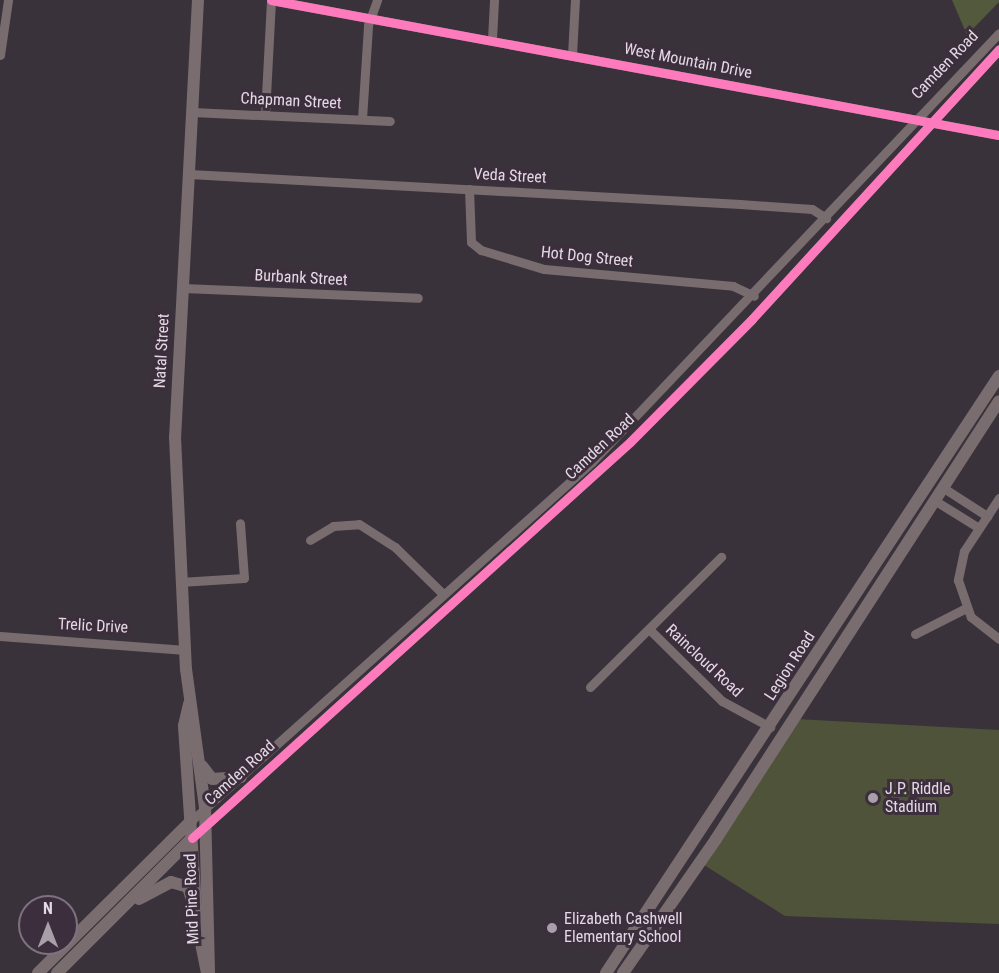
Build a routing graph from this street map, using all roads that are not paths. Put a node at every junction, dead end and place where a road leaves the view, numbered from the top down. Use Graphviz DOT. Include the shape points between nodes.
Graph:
graph roads {
  1 [pos="8,0"];
  2 [pos="198,0"];
  3 [pos="271,0"];
  4 [pos="377,0"];
  5 [pos="494,0"];
  6 [pos="575,0"];
  7 [pos="372,18"];
  8 [pos="999,33"];
  9 [pos="492,39"];
  10 [pos="999,49"];
  11 [pos="0,55"];
  12 [pos="572,55"];
  13 [pos="192,112"];
  14 [pos="265,115"];
  15 [pos="362,119"];
  16 [pos="916,120"];
  17 [pos="390,121"];
  18 [pos="930,122"];
  19 [pos="999,135"];
  20 [pos="189,174"];
  21 [pos="470,189"];
  22 [pos="826,218"];
  23 [pos="183,288"];
  24 [pos="754,296"];
  25 [pos="418,298"];
  26 [pos="999,376"];
  27 [pos="999,401"];
  28 [pos="942,487"];
  29 [pos="999,498"];
  30 [pos="928,499"];
  31 [pos="987,516"];
  32 [pos="240,523"];
  33 [pos="979,528"];
  34 [pos="310,540"];
  35 [pos="721,557"];
  36 [pos="180,582"];
  37 [pos="441,592"];
  38 [pos="966,608"];
  39 [pos="651,631"];
  40 [pos="915,634"];
  41 [pos="0,636"];
  42 [pos="999,639"];
  43 [pos="825,643"];
  44 [pos="185,650"];
  45 [pos="590,687"];
  46 [pos="189,704"];
  47 [pos="770,728"];
  48 [pos="780,738"];
  49 [pos="201,763"];
  50 [pos="241,777"];
  51 [pos="205,808"];
  52 [pos="191,821"];
  53 [pos="206,824"];
  54 [pos="699,835"];
  55 [pos="192,838"];
  56 [pos="197,923"];
  57 [pos="90,937"];
  58 [pos="628,942"];
  59 [pos="644,943"];
  60 [pos="39,973"];
  61 [pos="57,973"];
  62 [pos="208,973"];
  63 [pos="606,973"];
  64 [pos="616,973"];
  65 [pos="623,973"];
  1 -- 11 [label="street"];
  2 -- 13 [label="main road, Natal Street"];
  3 -- 7 [label="street, West Mountain Drive"];
  3 -- 14 [label="street"];
  4 -- 7 [label="street"];
  5 -- 9 [label="street"];
  6 -- 12 [label="street"];
  7 -- 9 [label="street, West Mountain Drive"];
  7 -- 15 [label="street"];
  8 -- 16 [label="street, Camden Road"];
  9 -- 12 [label="street, West Mountain Drive"];
  10 -- 18 [label="street, Camden Road"];
  12 -- 16 [label="street, West Mountain Drive"];
  13 -- 14 [label="street, Chapman Street"];
  13 -- 20 [label="main road, Natal Street"];
  14 -- 15 [label="street, Chapman Street"];
  15 -- 17 [label="street, Chapman Street"];
  16 -- 18 [label="street, West Mountain Drive"];
  16 -- 22 [label="street, Camden Road"];
  18 -- 19 [label="street, West Mountain Drive"];
  18 -- 53 [label="street, Camden Road" via="752,319 630,442"];
  20 -- 21 [label="street, Veda Street"];
  20 -- 23 [label="main road, Natal Street"];
  21 -- 22 [label="street, Veda Street" via="806,208"];
  21 -- 24 [label="street, Hot Dog Street" via="471,242 481,250 544,269 733,286"];
  22 -- 24 [label="street, Camden Road"];
  23 -- 25 [label="street, Burbank Street"];
  23 -- 36 [label="main road, Natal Street" via="175,437"];
  24 -- 37 [label="street, Camden Road" via="592,462"];
  26 -- 30 [label="main road"];
  27 -- 28 [label="main road, Legion Road"];
  28 -- 30 [label="main road, Legion Road"];
  28 -- 31 [label="street"];
  29 -- 31 [label="street"];
  30 -- 33 [label="street"];
  30 -- 43 [label="main road, Legion Road"];
  30 -- 48 [label="main road, Legion Road" via="868,602"];
  31 -- 33 [label="street"];
  32 -- 36 [label="street" via="244,578"];
  33 -- 38 [label="street" via="958,570"];
  34 -- 37 [label="street" via="333,526 359,524 395,547"];
  35 -- 39 [label="street, Raincloud Road"];
  36 -- 44 [label="main road, Natal Street"];
  37 -- 50 [label="street, Camden Road"];
  38 -- 40 [label="street"];
  38 -- 42 [label="street" via="977,624"];
  39 -- 45 [label="street, Raincloud Road"];
  39 -- 47 [label="street, Raincloud Road" via="722,701"];
  41 -- 44 [label="street, Trelic Drive"];
  43 -- 47 [label="main road, Legion Road"];
  43 -- 48 [label="main road" via="823,656 776,730"];
  44 -- 46 [label="main road, Natal Street"];
  46 -- 49 [label="main road, Natal Street"];
  46 -- 52 [label="main road, Natal Street" via="184,726"];
  47 -- 54 [label="main road, Legion Road"];
  48 -- 59 [label="main road, Legion Road"];
  49 -- 50 [label="main road" via="212,780"];
  49 -- 51 [label="main road, Natal Street"];
  50 -- 51 [label="street, Camden Road"];
  51 -- 52 [label="street, Camden Road"];
  51 -- 53 [label="main road, Natal Street"];
  52 -- 55 [label="main road, Natal Street"];
  52 -- 60 [label="main road, Camden Road"];
  53 -- 55 [label="street, Camden Road"];
  53 -- 62 [label="main road, Mid Pine Road"];
  54 -- 58 [label="main road, Legion Road"];
  54 -- 59 [label="main road" via="691,858 640,939"];
  55 -- 56 [label="main road, Mid Pine Road"];
  55 -- 57 [label="main road, Camden Road"];
  56 -- 57 [label="main road" via="188,887 164,882"];
  56 -- 62 [label="main road, Mid Pine Road"];
  57 -- 61 [label="main road, Camden Road"];
  58 -- 63 [label="main road, Legion Road"];
  58 -- 64 [label="main road" via="632,949"];
  59 -- 65 [label="main road, Legion Road"];
}
